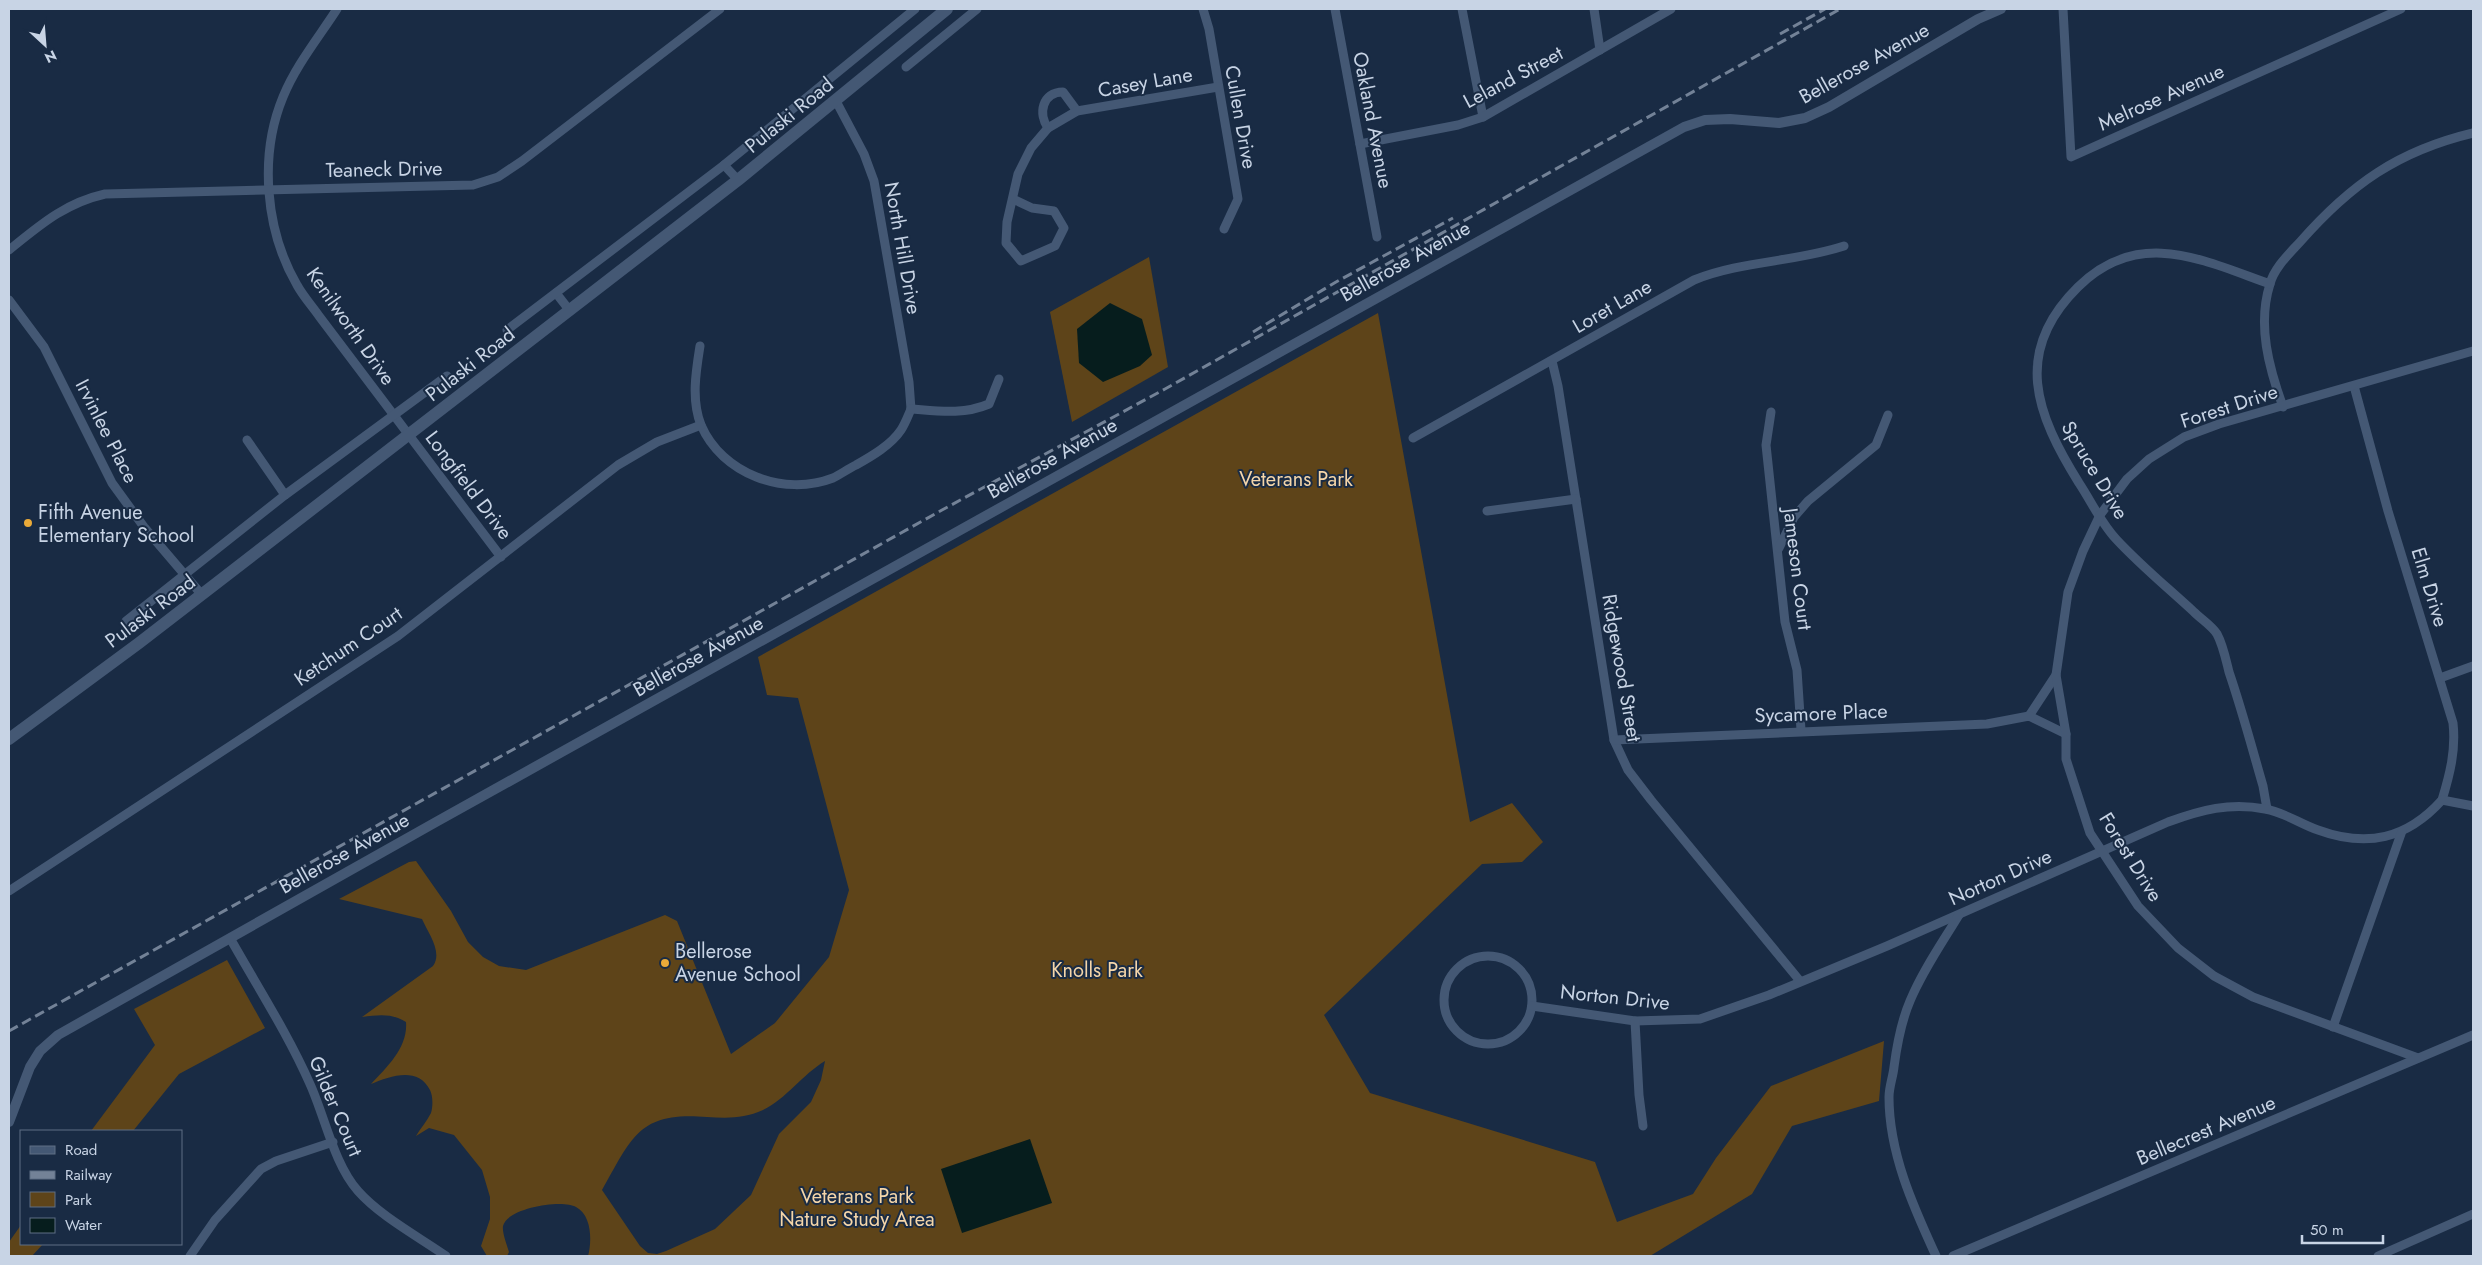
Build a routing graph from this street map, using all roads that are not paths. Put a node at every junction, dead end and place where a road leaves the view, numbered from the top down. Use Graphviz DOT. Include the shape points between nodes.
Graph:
graph roads {
  1 [pos="337,9"];
  2 [pos="720,9"];
  3 [pos="915,9"];
  4 [pos="947,9"];
  5 [pos="977,9"];
  6 [pos="1202,9"];
  7 [pos="1335,9"];
  8 [pos="1462,9"];
  9 [pos="1594,9"];
  10 [pos="1671,9"];
  11 [pos="2001,9"];
  12 [pos="2063,9"];
  13 [pos="2402,9"];
  14 [pos="1600,50"];
  15 [pos="906,67"];
  16 [pos="1218,87"];
  17 [pos="836,101"];
  18 [pos="1076,111"];
  19 [pos="1483,117"];
  20 [pos="1048,128"];
  21 [pos="2473,133"];
  22 [pos="1360,144"];
  23 [pos="724,165"];
  24 [pos="738,180"];
  25 [pos="269,188"];
  26 [pos="1013,199"];
  27 [pos="1224,229"];
  28 [pos="1377,237"];
  29 [pos="1844,246"];
  30 [pos="9,250"];
  31 [pos="2270,284"];
  32 [pos="556,293"];
  33 [pos="9,300"];
  34 [pos="570,311"];
  35 [pos="507,330"];
  36 [pos="700,346"];
  37 [pos="2473,351"];
  38 [pos="1552,361"];
  39 [pos="447,376"];
  40 [pos="999,379"];
  41 [pos="2354,386"];
  42 [pos="2283,407"];
  43 [pos="911,409"];
  44 [pos="1771,412"];
  45 [pos="1888,415"];
  46 [pos="394,416"];
  47 [pos="701,425"];
  48 [pos="408,435"];
  49 [pos="1413,438"];
  50 [pos="247,440"];
  51 [pos="285,495"];
  52 [pos="1576,499"];
  53 [pos="1487,511"];
  54 [pos="2100,515"];
  55 [pos="1778,548"];
  56 [pos="501,557"];
  57 [pos="186,575"];
  58 [pos="202,595"];
  59 [pos="126,621"];
  60 [pos="2473,666"];
  61 [pos="2056,675"];
  62 [pos="2440,678"];
  63 [pos="2029,716"];
  64 [pos="1801,730"];
  65 [pos="2066,734"];
  66 [pos="9,739"];
  67 [pos="1614,740"];
  68 [pos="2442,800"];
  69 [pos="2473,806"];
  70 [pos="2267,809"];
  71 [pos="2402,832"];
  72 [pos="2102,851"];
  73 [pos="9,891"];
  74 [pos="1960,915"];
  75 [pos="230,938"];
  76 [pos="1800,981"];
  77 [pos="1532,1006"];
  78 [pos="1635,1021"];
  79 [pos="2333,1027"];
  80 [pos="2473,1035"];
  81 [pos="2418,1058"];
  82 [pos="9,1122"];
  83 [pos="1643,1126"];
  84 [pos="333,1142"];
  85 [pos="2473,1214"];
  86 [pos="190,1256"];
  87 [pos="446,1256"];
  88 [pos="1936,1256"];
  89 [pos="1953,1256"];
  90 [pos="2378,1256"];
  1 -- 25 [label="street, Kenilworth Drive" via="283,96 273,128"];
  2 -- 25 [label="street, Teaneck Drive" via="498,177 473,184"];
  3 -- 23 [label="street"];
  4 -- 17 [label="main road, Pulaski Road"];
  5 -- 15 [label="street"];
  6 -- 16 [label="street, Cullen Drive"];
  7 -- 22 [label="street, Oakland Avenue"];
  8 -- 19 [label="street"];
  9 -- 14 [label="street"];
  10 -- 14 [label="street, Leland Street"];
  11 -- 75 [label="street, Bellerose Avenue" via="1805,118 1779,123 1705,120 1684,127"];
  12 -- 13 [label="street, Melrose Avenue" via="2070,157"];
  14 -- 19 [label="street, Leland Street"];
  16 -- 18 [label="street, Casey Lane"];
  16 -- 27 [label="street, Cullen Drive" via="1238,199"];
  17 -- 24 [label="main road, Pulaski Road"];
  17 -- 43 [label="street, North Hill Drive" via="864,154 874,181"];
  18 -- 20 [label="street, Casey Lane"];
  18 -- 20 [label="street, Casey Lane" via="1066,94 1054,93 1042,109"];
  19 -- 22 [label="street, Leland Street"];
  20 -- 26 [label="street, Casey Lane" via="1031,148"];
  21 -- 31 [label="street" via="2392,162 2345,196 2283,261"];
  22 -- 28 [label="street, Oakland Avenue"];
  23 -- 24 [label="street"];
  23 -- 32 [label="street"];
  24 -- 34 [label="main road, Pulaski Road"];
  25 -- 30 [label="street, Teaneck Drive" via="105,194 81,200"];
  25 -- 46 [label="street, Kenilworth Drive" via="275,224 297,285"];
  26 -- 26 [label="street, Casey Lane" via="1006,243 1021,261 1055,246 1064,228 1054,211 1032,208"];
  29 -- 38 [label="street, Loret Lane" via="1815,255 1714,272 1694,280"];
  31 -- 42 [label="street" via="2265,326 2267,355"];
  31 -- 54 [label="street, Spruce Drive" via="2189,256 2171,252 2150,254 2124,258 2105,266 2088,278 2053,315 2041,340 2036,365 2038,393 2048,426 2066,462"];
  32 -- 34 [label="street"];
  32 -- 35 [label="street"];
  33 -- 57 [label="street, Irvinlee Place" via="44,347 112,483 144,527"];
  34 -- 48 [label="main road, Pulaski Road"];
  36 -- 47 [label="street" via="695,378"];
  37 -- 41 [label="street, Forest Drive"];
  38 -- 49 [label="street, Loret Lane"];
  38 -- 52 [label="street, Ridgewood Street"];
  39 -- 46 [label="street"];
  40 -- 43 [label="street" via="989,404 974,410"];
  41 -- 42 [label="street, Forest Drive"];
  41 -- 62 [label="street, Elm Drive" via="2388,511"];
  42 -- 54 [label="street, Forest Drive" via="2184,437 2149,459 2127,479"];
  43 -- 47 [label="street" via="900,431 881,449 832,478 805,484 784,485 747,474 721,454"];
  44 -- 55 [label="street, Jameson Court" via="1766,445"];
  45 -- 55 [label="street" via="1876,445 1808,501 1794,517"];
  46 -- 48 [label="street, Kenilworth Drive"];
  46 -- 51 [label="street"];
  47 -- 56 [label="street, Ketchum Court" via="657,442 618,465"];
  48 -- 56 [label="street, Longfield Drive"];
  48 -- 58 [label="main road, Pulaski Road"];
  50 -- 51 [label="street"];
  51 -- 57 [label="street"];
  52 -- 53 [label="street"];
  52 -- 67 [label="street, Ridgewood Street"];
  54 -- 61 [label="street, Forest Drive" via="2068,592"];
  54 -- 70 [label="street, Spruce Drive" via="2115,538 2217,634"];
  55 -- 64 [label="street, Jameson Court" via="1785,622 1797,670"];
  56 -- 73 [label="street, Ketchum Court" via="398,636"];
  57 -- 58 [label="street, Irvinlee Place"];
  57 -- 59 [label="street"];
  58 -- 66 [label="main road, Pulaski Road"];
  60 -- 62 [label="street"];
  61 -- 63 [label="street"];
  61 -- 65 [label="street, Forest Drive"];
  62 -- 68 [label="street, Elm Drive" via="2455,741"];
  63 -- 64 [label="street, Sycamore Place" via="1987,724"];
  63 -- 65 [label="street"];
  64 -- 67 [label="street, Sycamore Place"];
  65 -- 72 [label="street, Forest Drive" via="2066,759 2090,833"];
  67 -- 76 [label="street, Ridgewood Street" via="1628,770 1651,800"];
  68 -- 69 [label="street"];
  68 -- 71 [label="street, Norton Drive"];
  70 -- 71 [label="street, Norton Drive" via="2338,836 2379,839"];
  70 -- 72 [label="street, Norton Drive" via="2223,806 2198,811"];
  71 -- 79 [label="street"];
  72 -- 74 [label="street, Norton Drive"];
  72 -- 79 [label="street, Forest Drive" via="2138,906 2195,962 2253,997"];
  74 -- 76 [label="street, Norton Drive"];
  74 -- 88 [label="street" via="1927,967 1910,1002 1898,1035 1889,1096 1893,1137 1902,1174"];
  75 -- 82 [label="street, Bellerose Avenue" via="58,1035 40,1051 30,1067"];
  75 -- 84 [label="street, Gilder Court" via="296,1054"];
  76 -- 78 [label="street, Norton Drive" via="1700,1019"];
  77 -- 77 [label="street, Norton Drive" via="1518,1033 1505,1041 1482,1043 1461,1035 1450,1024 1444,1009 1444,994 1448,981 1461,965 1480,956 1494,956 1507,960 1523,973 1532,992"];
  77 -- 78 [label="street, Norton Drive"];
  78 -- 83 [label="street"];
  79 -- 81 [label="street, Forest Drive"];
  80 -- 81 [label="street, Bellecrest Avenue"];
  81 -- 89 [label="street, Bellecrest Avenue"];
  84 -- 86 [label="street" via="276,1161 262,1169 215,1220"];
  84 -- 87 [label="street, Gilder Court" via="346,1174 358,1192"];
  85 -- 90 [label="street"];
}
